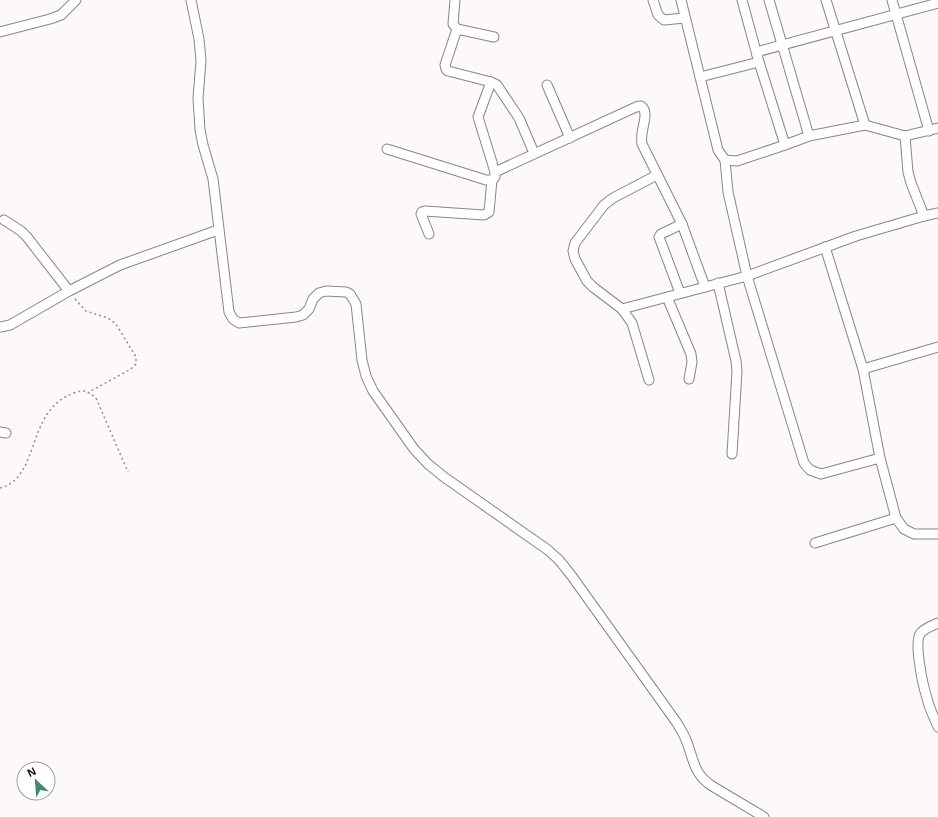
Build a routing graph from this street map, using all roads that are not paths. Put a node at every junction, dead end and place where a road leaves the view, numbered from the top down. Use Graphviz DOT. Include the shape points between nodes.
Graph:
graph roads {
  1 [pos="76,0"];
  2 [pos="191,0"];
  3 [pos="455,0"];
  4 [pos="653,0"];
  5 [pos="681,0"];
  6 [pos="742,0"];
  7 [pos="769,0"];
  8 [pos="826,0"];
  9 [pos="892,0"];
  10 [pos="938,3"];
  11 [pos="896,14"];
  12 [pos="685,18"];
  13 [pos="457,29"];
  14 [pos="835,31"];
  15 [pos="0,32"];
  16 [pos="494,37"];
  17 [pos="782,44"];
  18 [pos="758,58"];
  19 [pos="700,76"];
  20 [pos="492,82"];
  21 [pos="547,85"];
  22 [pos="865,125"];
  23 [pos="938,128"];
  24 [pos="929,131"];
  25 [pos="809,136"];
  26 [pos="905,136"];
  27 [pos="570,138"];
  28 [pos="785,145"];
  29 [pos="387,149"];
  30 [pos="534,153"];
  31 [pos="725,160"];
  32 [pos="657,175"];
  33 [pos="493,176"];
  34 [pos="938,213"];
  35 [pos="924,216"];
  36 [pos="4,220"];
  37 [pos="682,224"];
  38 [pos="218,230"];
  39 [pos="429,234"];
  40 [pos="824,247"];
  41 [pos="746,276"];
  42 [pos="718,283"];
  43 [pos="705,286"];
  44 [pos="69,291"];
  45 [pos="680,294"];
  46 [pos="667,297"];
  47 [pos="622,309"];
  48 [pos="0,327"];
  49 [pos="938,347"];
  50 [pos="863,369"];
  51 [pos="688,379"];
  52 [pos="650,380"];
  53 [pos="732,454"];
  54 [pos="880,458"];
  55 [pos="896,518"];
  56 [pos="938,534"];
  57 [pos="815,543"];
  58 [pos="938,624"];
  59 [pos="938,726"];
  60 [pos="764,817"];
  1 -- 15 [label="street" via="61,15"];
  2 -- 38 [label="street" via="201,61 198,98 200,130 213,179"];
  3 -- 13 [label="street" via="453,24"];
  4 -- 12 [label="street" via="658,15 664,20"];
  5 -- 12 [label="street"];
  6 -- 18 [label="street"];
  7 -- 17 [label="street"];
  8 -- 14 [label="street"];
  9 -- 11 [label="street"];
  10 -- 11 [label="street"];
  11 -- 14 [label="street"];
  11 -- 24 [label="street"];
  12 -- 19 [label="street"];
  13 -- 16 [label="street"];
  13 -- 20 [label="street" via="445,65 446,69"];
  14 -- 17 [label="street"];
  14 -- 22 [label="street"];
  17 -- 18 [label="street" via="760,51"];
  17 -- 25 [label="street"];
  18 -- 19 [label="street"];
  18 -- 28 [label="street"];
  19 -- 31 [label="street" via="718,150"];
  20 -- 30 [label="street" via="501,90 518,118"];
  20 -- 33 [label="street" via="478,117"];
  21 -- 27 [label="street"];
  22 -- 25 [label="street"];
  22 -- 26 [label="street"];
  23 -- 24 [label="street"];
  24 -- 26 [label="street"];
  25 -- 28 [label="street"];
  26 -- 35 [label="street" via="908,172"];
  27 -- 30 [label="street"];
  27 -- 32 [label="street" via="641,106 645,108 646,113 640,138"];
  28 -- 31 [label="street" via="737,161"];
  29 -- 33 [label="street" via="486,180"];
  30 -- 33 [label="street"];
  31 -- 41 [label="street" via="728,192"];
  32 -- 37 [label="street"];
  32 -- 47 [label="street" via="604,205 575,243 575,259 587,281"];
  33 -- 39 [label="street" via="487,214 422,212"];
  34 -- 35 [label="street"];
  35 -- 40 [label="street"];
  36 -- 44 [label="street" via="28,237"];
  37 -- 43 [label="street"];
  37 -- 45 [label="street" via="661,234 659,238"];
  38 -- 44 [label="street" via="120,265"];
  38 -- 60 [label="street" via="229,312 232,319 239,323 303,315 313,299 326,291 346,292 353,297 366,376 373,391 414,448 444,477 548,550 558,560 677,723 686,739 694,765 704,781"];
  40 -- 41 [label="street"];
  40 -- 50 [label="street"];
  41 -- 42 [label="street"];
  41 -- 54 [label="street" via="804,463 810,470 820,474"];
  42 -- 43 [label="street"];
  42 -- 53 [label="street" via="737,371"];
  43 -- 45 [label="street"];
  44 -- 48 [label="street" via="10,325"];
  45 -- 46 [label="street"];
  46 -- 47 [label="street"];
  46 -- 51 [label="street" via="691,354"];
  47 -- 52 [label="street" via="632,323"];
  49 -- 50 [label="street"];
  50 -- 54 [label="street"];
  54 -- 55 [label="street"];
  55 -- 56 [label="street" via="904,529 914,534"];
  55 -- 57 [label="street"];
  58 -- 59 [label="street" via="926,628 917,640 927,698"];
}
